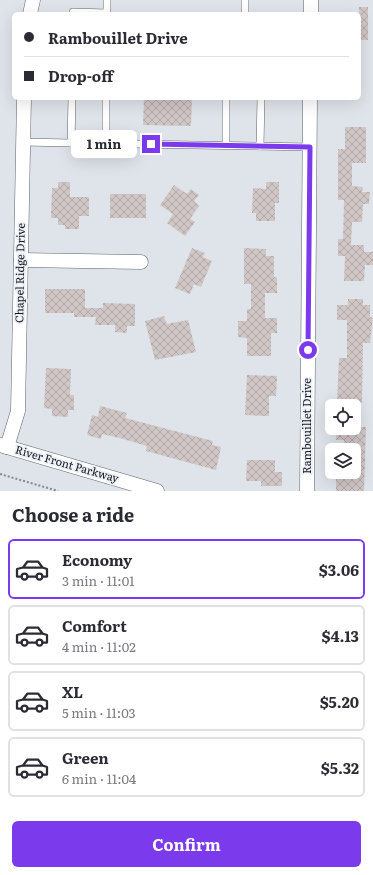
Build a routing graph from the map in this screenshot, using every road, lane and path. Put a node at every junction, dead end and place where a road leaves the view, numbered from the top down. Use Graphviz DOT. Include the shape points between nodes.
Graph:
graph roads {
  1 [pos="33,0"];
  2 [pos="107,0"];
  3 [pos="245,0"];
  4 [pos="311,0"];
  5 [pos="30,12"];
  6 [pos="107,12"];
  7 [pos="245,12"];
  8 [pos="311,12"];
  9 [pos="24,100"];
  10 [pos="72,100"];
  11 [pos="106,100"];
  12 [pos="226,100"];
  13 [pos="261,100"];
  14 [pos="310,100"];
  15 [pos="23,142"];
  16 [pos="71,143"];
  17 [pos="106,144"];
  18 [pos="226,145"];
  19 [pos="260,146"];
  20 [pos="310,147"];
  21 [pos="21,260"];
  22 [pos="141,262"];
  23 [pos="4,446"];
  24 [pos="0,474"];
  25 [pos="58,491"];
  26 [pos="157,491"];
  27 [pos="307,491"];
  1 -- 5 [label="street"];
  2 -- 6 [label="lane"];
  3 -- 7 [label="lane"];
  4 -- 8 [label="street"];
  9 -- 15 [label="street, Chapel Ridge Drive"];
  10 -- 16 [label="lane"];
  11 -- 17 [label="lane"];
  12 -- 18 [label="lane"];
  13 -- 19 [label="lane"];
  14 -- 20 [label="street, Rambouillet Drive"];
  15 -- 16 [label="lane"];
  15 -- 21 [label="street, Chapel Ridge Drive"];
  16 -- 17 [label="lane"];
  17 -- 18 [label="lane"];
  18 -- 19 [label="lane"];
  19 -- 20 [label="lane"];
  20 -- 27 [label="street, Rambouillet Drive"];
  21 -- 22 [label="street"];
  21 -- 23 [label="street, Chapel Ridge Drive" via="18,411"];
  23 -- 26 [label="street, River Front Parkway"];
  24 -- 25 [label="path"];
}
